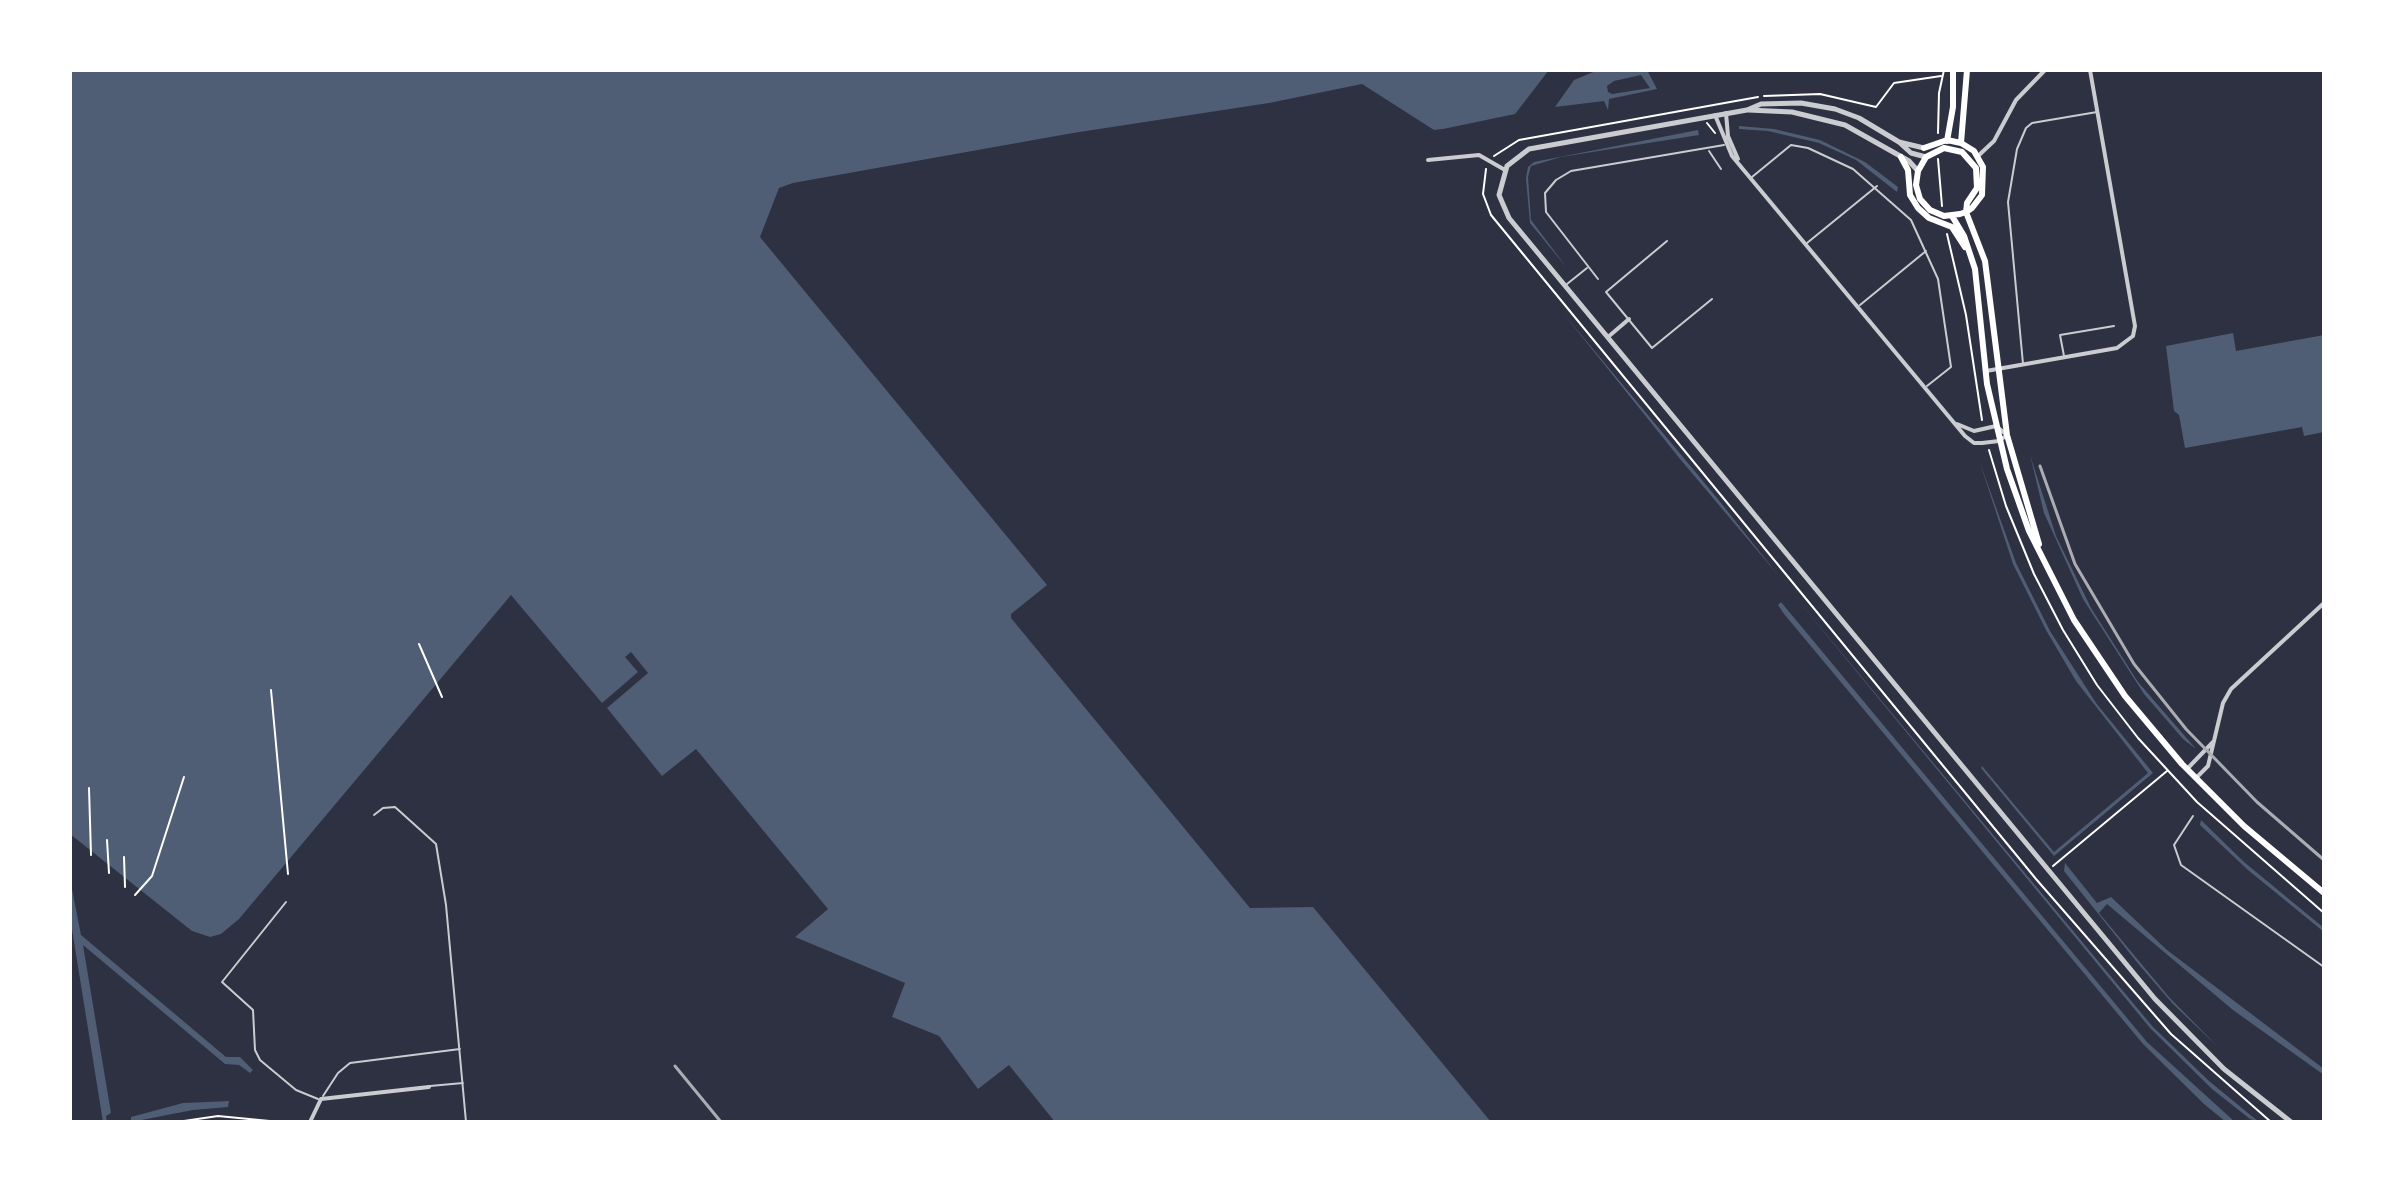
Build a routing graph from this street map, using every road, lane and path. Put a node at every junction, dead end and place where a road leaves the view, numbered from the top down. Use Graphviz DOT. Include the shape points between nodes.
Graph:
graph roads {
  1 [pos="1944,70"];
  2 [pos="1953,70"];
  3 [pos="1967,70"];
  4 [pos="2045,70"];
  5 [pos="2090,70"];
  6 [pos="1941,76"];
  7 [pos="1864,105"];
  8 [pos="1703,107"];
  9 [pos="1747,110"];
  10 [pos="2097,112"];
  11 [pos="1726,113"];
  12 [pos="1715,115"];
  13 [pos="1938,133"];
  14 [pos="1947,140"];
  15 [pos="1899,142"];
  16 [pos="1961,143"];
  17 [pos="1725,144"];
  18 [pos="1924,148"];
  19 [pos="1944,148"];
  20 [pos="1708,150"];
  21 [pos="1966,155"];
  22 [pos="1978,156"];
  23 [pos="1901,157"];
  24 [pos="1926,157"];
  25 [pos="1938,158"];
  26 [pos="1738,159"];
  27 [pos="1428,160"];
  28 [pos="1491,161"];
  29 [pos="1721,169"];
  30 [pos="1505,170"];
  31 [pos="1918,171"];
  32 [pos="1752,177"];
  33 [pos="1877,186"];
  34 [pos="1942,206"];
  35 [pos="1966,212"];
  36 [pos="1952,216"];
  37 [pos="1947,232"];
  38 [pos="1667,241"];
  39 [pos="1807,243"];
  40 [pos="1927,250"];
  41 [pos="1969,253"];
  42 [pos="1588,267"];
  43 [pos="1598,279"];
  44 [pos="1565,286"];
  45 [pos="1712,299"];
  46 [pos="1859,306"];
  47 [pos="1629,319"];
  48 [pos="2114,326"];
  49 [pos="1608,337"];
  50 [pos="2064,357"];
  51 [pos="2023,365"];
  52 [pos="1997,369"];
  53 [pos="1986,371"];
  54 [pos="1926,387"];
  55 [pos="1957,424"];
  56 [pos="1996,426"];
  57 [pos="1984,430"];
  58 [pos="2007,435"];
  59 [pos="1999,441"];
  60 [pos="2039,548"];
  61 [pos="2324,603"];
  62 [pos="419,644"];
  63 [pos="271,690"];
  64 [pos="442,697"];
  65 [pos="2213,742"];
  66 [pos="2187,769"];
  67 [pos="2167,771"];
  68 [pos="184,777"];
  69 [pos="2196,778"];
  70 [pos="89,788"];
  71 [pos="374,815"];
  72 [pos="2193,816"];
  73 [pos="107,840"];
  74 [pos="91,855"];
  75 [pos="124,857"];
  76 [pos="2048,870"];
  77 [pos="109,873"];
  78 [pos="288,874"];
  79 [pos="125,887"];
  80 [pos="2324,893"];
  81 [pos="135,895"];
  82 [pos="286,902"];
  83 [pos="2324,967"];
  84 [pos="460,1049"];
  85 [pos="465,1083"];
  86 [pos="429,1087"];
  87 [pos="321,1099"];
  88 [pos="177,1122"];
  89 [pos="280,1122"];
  90 [pos="310,1122"];
  91 [pos="466,1122"];
  92 [pos="2271,1122"];
  93 [pos="2291,1122"];
  1 -- 6 [label="path"];
  2 -- 14 [label="main road"];
  3 -- 16 [label="main road"];
  4 -- 22 [label="street" via="2016,100 1994,141"];
  5 -- 10 [label="street"];
  6 -- 7 [label="path" via="1894,83 1879,106"];
  6 -- 13 [label="path"];
  8 -- 28 [label="path" via="1519,140"];
  9 -- 11 [label="street"];
  9 -- 15 [label="street" via="1771,103 1825,107 1859,118"];
  9 -- 23 [label="street" via="1833,121"];
  10 -- 50 [label="street" via="2135,330 2121,346"];
  10 -- 51 [label="lane" via="2030,124 2017,149 2008,202"];
  11 -- 12 [label="street"];
  11 -- 26 [label="street"];
  12 -- 17 [label="street"];
  12 -- 30 [label="street" via="1533,147 1518,154"];
  14 -- 16 [label="main road"];
  14 -- 18 [label="main road"];
  14 -- 19 [label="main road"];
  15 -- 18 [label="street"];
  15 -- 24 [label="street"];
  16 -- 22 [label="main road"];
  17 -- 20 [label="lane"];
  17 -- 26 [label="street"];
  19 -- 21 [label="main road"];
  19 -- 24 [label="main road"];
  20 -- 29 [label="lane"];
  20 -- 42 [label="lane" via="1568,172 1556,180 1545,197 1549,220"];
  21 -- 22 [label="main road"];
  21 -- 35 [label="main road" via="1978,175"];
  22 -- 35 [label="main road" via="1984,188"];
  23 -- 31 [label="street"];
  23 -- 41 [label="main road" via="1918,208 1952,227"];
  24 -- 31 [label="main road"];
  25 -- 34 [label="path"];
  26 -- 32 [label="street"];
  27 -- 28 [label="street" via="1479,155"];
  28 -- 30 [label="street"];
  28 -- 92 [label="path" via="1482,190 1494,220 2130,989 2199,1062"];
  30 -- 44 [label="street" via="1499,188 1503,207"];
  31 -- 36 [label="main road" via="1917,193 1925,205"];
  32 -- 33 [label="lane" via="1791,145 1821,153"];
  32 -- 39 [label="street"];
  33 -- 39 [label="lane"];
  33 -- 40 [label="lane" via="1911,220"];
  35 -- 36 [label="main road"];
  35 -- 52 [label="main road" via="1985,261"];
  36 -- 41 [label="main road"];
  37 -- 57 [label="path"];
  38 -- 47 [label="lane" via="1606,292"];
  39 -- 46 [label="street"];
  40 -- 46 [label="lane"];
  40 -- 54 [label="lane" via="1938,279 1951,367"];
  41 -- 53 [label="main road" via="1980,297"];
  42 -- 43 [label="lane"];
  42 -- 44 [label="lane"];
  44 -- 49 [label="street"];
  45 -- 47 [label="lane" via="1652,348"];
  46 -- 54 [label="street"];
  47 -- 49 [label="street"];
  48 -- 50 [label="lane" via="2060,335"];
  49 -- 76 [label="street"];
  50 -- 51 [label="street"];
  51 -- 52 [label="street"];
  52 -- 53 [label="street"];
  52 -- 58 [label="main road"];
  53 -- 56 [label="main road"];
  54 -- 55 [label="street"];
  55 -- 57 [label="street"];
  55 -- 59 [label="street" via="1971,441"];
  56 -- 57 [label="street"];
  56 -- 58 [label="street"];
  56 -- 59 [label="main road"];
  58 -- 59 [label="street"];
  58 -- 60 [label="main road"];
  59 -- 60 [label="main road" via="2022,515"];
  60 -- 66 [label="main road" via="2074,620 2109,674"];
  61 -- 65 [label="street" via="2231,689"];
  62 -- 64 [label="path"];
  63 -- 78 [label="path"];
  65 -- 66 [label="street"];
  65 -- 69 [label="street" via="2208,766"];
  66 -- 69 [label="main road"];
  67 -- 76 [label="path"];
  68 -- 81 [label="path" via="152,876"];
  69 -- 80 [label="main road"];
  70 -- 74 [label="path"];
  71 -- 84 [label="lane" via="395,807 436,844"];
  72 -- 83 [label="lane" via="2174,845 2181,865"];
  73 -- 77 [label="path"];
  75 -- 79 [label="path"];
  76 -- 93 [label="street" via="2182,1029"];
  82 -- 87 [label="lane" via="222,982 253,1010 260,1060 296,1090"];
  84 -- 85 [label="lane"];
  84 -- 87 [label="lane" via="350,1063"];
  85 -- 86 [label="lane"];
  85 -- 91 [label="lane"];
  86 -- 87 [label="street"];
  87 -- 90 [label="street"];
  88 -- 89 [label="path" via="218,1116"];
}
